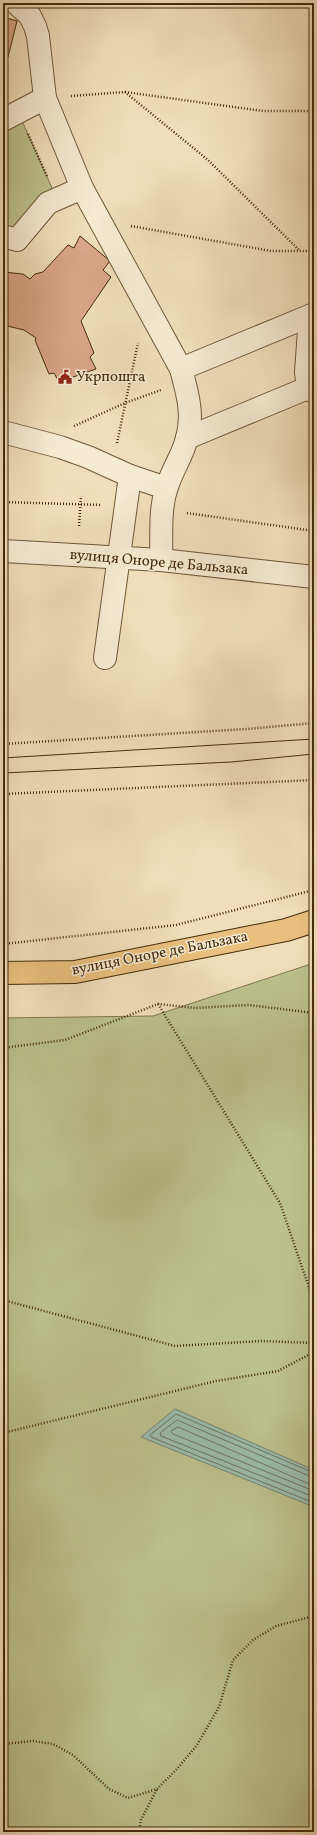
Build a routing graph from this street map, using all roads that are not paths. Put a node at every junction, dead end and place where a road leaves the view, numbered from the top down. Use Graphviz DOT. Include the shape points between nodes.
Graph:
graph roads {
  1 [pos="16,3"];
  2 [pos="45,98"];
  3 [pos="11,116"];
  4 [pos="82,188"];
  5 [pos="3,236"];
  6 [pos="312,315"];
  7 [pos="183,375"];
  8 [pos="312,390"];
  9 [pos="3,432"];
  10 [pos="187,438"];
  11 [pos="121,472"];
  12 [pos="166,488"];
  13 [pos="3,551"];
  14 [pos="119,558"];
  15 [pos="161,560"];
  16 [pos="314,577"];
  17 [pos="105,658"];
  18 [pos="314,921"];
  19 [pos="3,973"];
  1 -- 2 [label="street" via="30,16 38,36"];
  2 -- 3 [label="street"];
  2 -- 4 [label="street"];
  4 -- 5 [label="street" via="48,203 17,240"];
  4 -- 7 [label="street"];
  6 -- 7 [label="street"];
  6 -- 8 [label="street" via="306,372"];
  7 -- 10 [label="street" via="191,416"];
  8 -- 10 [label="street"];
  9 -- 11 [label="street" via="88,457"];
  10 -- 12 [label="street"];
  11 -- 12 [label="street"];
  11 -- 14 [label="street"];
  12 -- 15 [label="street"];
  13 -- 14 [label="street, вулиця Оноре де Бальзака"];
  14 -- 15 [label="street, вулиця Оноре де Бальзака"];
  14 -- 17 [label="street"];
  15 -- 16 [label="street, вулиця Оноре де Бальзака"];
  18 -- 19 [label="main road, вулиця Оноре де Бальзака" via="286,930 76,972"];
}
